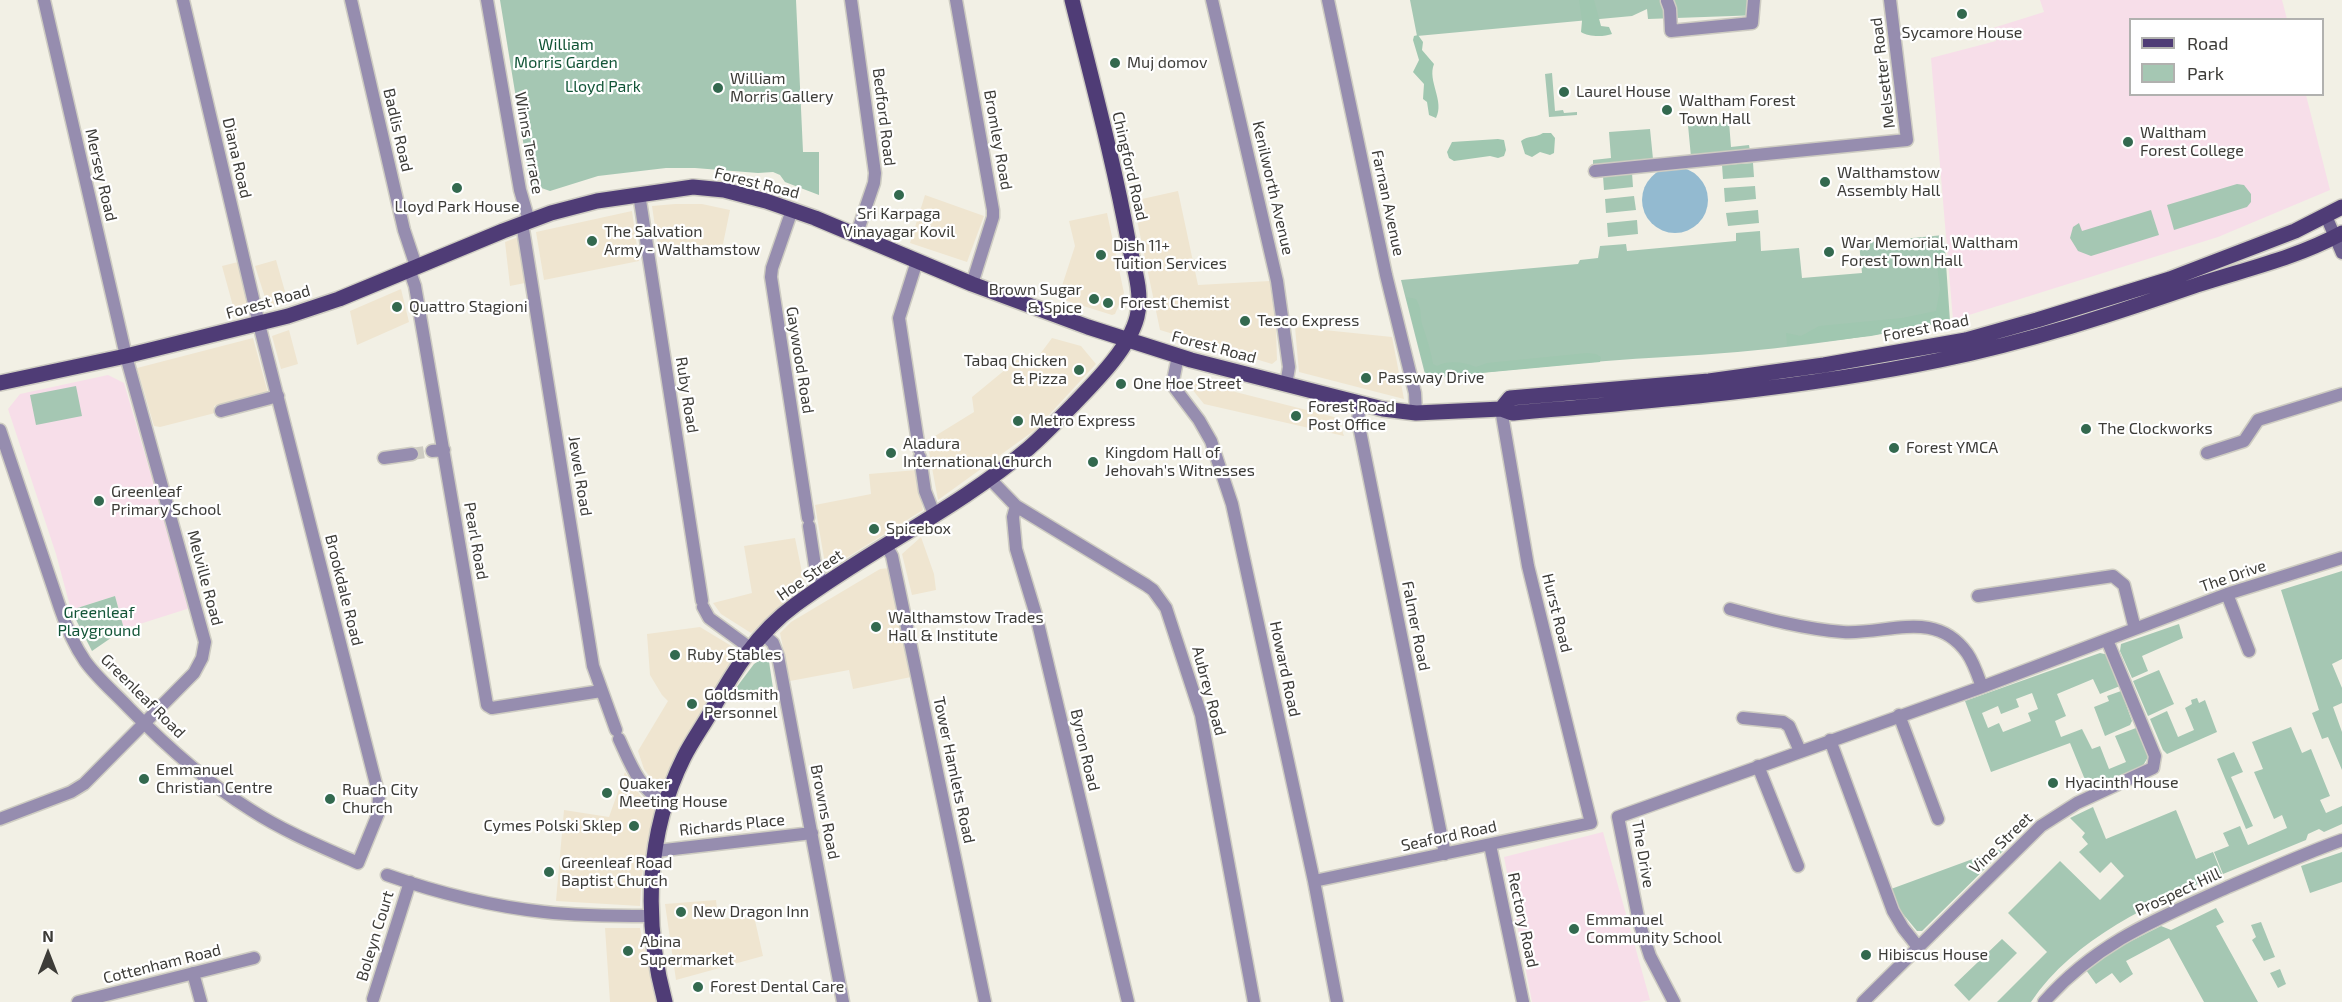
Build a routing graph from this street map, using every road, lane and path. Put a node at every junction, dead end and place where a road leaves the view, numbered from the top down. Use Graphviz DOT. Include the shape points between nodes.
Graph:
graph roads {
  1 [pos="44,0"];
  2 [pos="183,0"];
  3 [pos="351,0"];
  4 [pos="487,0"];
  5 [pos="851,0"];
  6 [pos="956,0"];
  7 [pos="1072,0"];
  8 [pos="1212,0"];
  9 [pos="1328,0"];
  10 [pos="1754,0"];
  11 [pos="1890,0"];
  12 [pos="1667,1"];
  13 [pos="1595,171"];
  14 [pos="639,194"];
  15 [pos="2342,208"];
  16 [pos="792,210"];
  17 [pos="2326,216"];
  18 [pos="525,222"];
  19 [pos="2339,235"];
  20 [pos="856,236"];
  21 [pos="2342,253"];
  22 [pos="917,261"];
  23 [pos="413,268"];
  24 [pos="974,278"];
  25 [pos="259,324"];
  26 [pos="1127,340"];
  27 [pos="126,357"];
  28 [pos="1177,362"];
  29 [pos="0,383"];
  30 [pos="1286,385"];
  31 [pos="2342,394"];
  32 [pos="278,396"];
  33 [pos="1360,404"];
  34 [pos="1501,409"];
  35 [pos="221,411"];
  36 [pos="1416,413"];
  37 [pos="0,430"];
  38 [pos="2207,453"];
  39 [pos="411,454"];
  40 [pos="384,458"];
  41 [pos="989,478"];
  42 [pos="1016,506"];
  43 [pos="934,514"];
  44 [pos="886,545"];
  45 [pos="2342,558"];
  46 [pos="825,584"];
  47 [pos="2227,594"];
  48 [pos="1978,596"];
  49 [pos="1730,609"];
  50 [pos="2135,629"];
  51 [pos="763,634"];
  52 [pos="2107,640"];
  53 [pos="750,648"];
  54 [pos="2248,651"];
  55 [pos="1982,687"];
  56 [pos="601,691"];
  57 [pos="1899,716"];
  58 [pos="1743,718"];
  59 [pos="145,724"];
  60 [pos="1830,740"];
  61 [pos="1800,751"];
  62 [pos="1758,766"];
  63 [pos="665,803"];
  64 [pos="0,819"];
  65 [pos="1938,819"];
  66 [pos="1591,823"];
  67 [pos="812,833"];
  68 [pos="2342,840"];
  69 [pos="1490,845"];
  70 [pos="656,851"];
  71 [pos="1444,854"];
  72 [pos="358,863"];
  73 [pos="1798,866"];
  74 [pos="387,874"];
  75 [pos="1314,881"];
  76 [pos="410,882"];
  77 [pos="650,916"];
  78 [pos="1918,947"];
  79 [pos="254,958"];
  80 [pos="194,973"];
  81 [pos="373,999"];
  82 [pos="78,1002"];
  83 [pos="201,1002"];
  84 [pos="665,1002"];
  85 [pos="843,1002"];
  86 [pos="985,1002"];
  87 [pos="1128,1002"];
  88 [pos="1254,1002"];
  89 [pos="1337,1002"];
  90 [pos="1523,1002"];
  91 [pos="1674,1002"];
  92 [pos="1863,1002"];
  93 [pos="2044,1002"];
  1 -- 27 [label="street, Mersey Road"];
  2 -- 25 [label="street, Diana Road"];
  3 -- 23 [label="street, Badlis Road"];
  4 -- 18 [label="street, Winns Terrace"];
  5 -- 20 [label="street, Bedford Road" via="875,170"];
  6 -- 24 [label="street, Bromley Road" via="993,210"];
  7 -- 26 [label="main road, Chingford Road" via="1139,295 1137,318"];
  8 -- 30 [label="street, Kenilworth Avenue" via="1278,281 1289,367"];
  9 -- 36 [label="street, Farnan Avenue" via="1414,387"];
  10 -- 12 [label="street" via="1752,23 1671,31"];
  11 -- 13 [label="street, Melsetter Road" via="1907,140"];
  14 -- 16 [label="main road, Forest Road" via="708,188"];
  14 -- 18 [label="main road, Forest Road" via="580,205"];
  14 -- 53 [label="street, Ruby Road" via="703,604 709,618"];
  15 -- 17 [label="main road, Forest Road"];
  16 -- 20 [label="main road, Forest Road"];
  16 -- 46 [label="street, Gaywood Road" via="771,277 816,572"];
  17 -- 19 [label="street"];
  17 -- 34 [label="main road, Forest Road" via="2258,247 2170,279 1966,340 1709,381 1510,398"];
  18 -- 23 [label="main road, Forest Road"];
  18 -- 56 [label="street, Jewel Road" via="593,666"];
  19 -- 21 [label="street"];
  19 -- 34 [label="main road, Forest Road" via="2305,252 2132,308 1940,360 1759,389 1512,413"];
  20 -- 22 [label="main road, Forest Road"];
  22 -- 24 [label="main road, Forest Road"];
  22 -- 43 [label="street" via="899,318 925,491"];
  23 -- 25 [label="main road, Forest Road" via="339,299"];
  23 -- 56 [label="street, Pearl Road" via="438,450 487,705 492,708"];
  24 -- 26 [label="main road, Forest Road"];
  25 -- 27 [label="main road, Forest Road"];
  25 -- 32 [label="street, Brookdale Road"];
  26 -- 28 [label="main road, Forest Road"];
  26 -- 41 [label="main road, Hoe Street" via="1057,421"];
  27 -- 29 [label="main road, Forest Road"];
  27 -- 59 [label="street, Melville Road" via="205,642 194,674"];
  28 -- 30 [label="main road, Forest Road"];
  28 -- 75 [label="street, Howard Road" via="1174,387 1211,441 1232,504"];
  30 -- 33 [label="main road, Forest Road"];
  31 -- 38 [label="street" via="2258,420 2244,441"];
  32 -- 35 [label="street"];
  32 -- 72 [label="street, Brookdale Road" via="379,796 378,814"];
  33 -- 36 [label="main road, Forest Road"];
  33 -- 71 [label="street, Falmer Road" via="1358,421"];
  34 -- 36 [label="main road, Forest Road"];
  34 -- 66 [label="street, Hurst Road" via="1528,566"];
  37 -- 59 [label="street, Greenleaf Road" via="67,628 86,662"];
  39 -- 40 [label="street"];
  41 -- 42 [label="street, Aubrey Road"];
  41 -- 43 [label="main road, Hoe Street"];
  42 -- 87 [label="street, Byron Road" via="1016,549 1036,615"];
  42 -- 88 [label="street, Aubrey Road" via="1146,585 1166,608 1201,715"];
  43 -- 44 [label="main road, Hoe Street"];
  44 -- 46 [label="main road, Hoe Street"];
  44 -- 86 [label="street, Tower Hamlets Road" via="892,556"];
  45 -- 47 [label="street, The Drive"];
  46 -- 51 [label="main road, Hoe Street"];
  47 -- 50 [label="street, The Drive"];
  47 -- 54 [label="street"];
  48 -- 50 [label="street" via="2113,576 2124,585"];
  49 -- 55 [label="street" via="1842,632 1912,626 1936,629 1967,654"];
  50 -- 52 [label="street, The Drive"];
  51 -- 53 [label="main road, Hoe Street"];
  51 -- 67 [label="street, Browns Road" via="773,643 778,656"];
  52 -- 55 [label="street, The Drive"];
  52 -- 78 [label="street, Vine Street" via="2155,756 2153,768 2077,803 2041,826"];
  53 -- 63 [label="main road, Hoe Street" via="685,756"];
  55 -- 57 [label="street, The Drive"];
  56 -- 63 [label="street, Jewel Road" via="641,783 652,797"];
  57 -- 60 [label="street, The Drive"];
  57 -- 65 [label="street"];
  58 -- 61 [label="street" via="1783,722 1789,726"];
  59 -- 64 [label="street, Melville Road" via="84,784"];
  59 -- 72 [label="street, Greenleaf Road" via="192,768 253,812"];
  60 -- 61 [label="street, The Drive"];
  60 -- 78 [label="street" via="1893,910"];
  61 -- 62 [label="street, The Drive"];
  62 -- 73 [label="street"];
  62 -- 91 [label="street, The Drive" via="1618,817 1650,956"];
  63 -- 70 [label="main road, Hoe Street"];
  66 -- 69 [label="street, Seaford Road"];
  67 -- 70 [label="street, Richards Place"];
  67 -- 85 [label="street, Browns Road"];
  68 -- 93 [label="street, Prospect Hill" via="2138,928 2080,965"];
  69 -- 71 [label="street, Seaford Road"];
  69 -- 90 [label="street, Rectory Road"];
  70 -- 77 [label="main road, Hoe Street"];
  71 -- 75 [label="street, Seaford Road"];
  74 -- 76 [label="street"];
  75 -- 89 [label="street, Howard Road"];
  76 -- 77 [label="street" via="508,907"];
  76 -- 81 [label="street, Boleyn Court"];
  77 -- 84 [label="main road, Hoe Street"];
  78 -- 92 [label="street, Vine Street"];
  79 -- 80 [label="street, Cottenham Road"];
  80 -- 82 [label="street, Cottenham Road"];
  80 -- 83 [label="street"];
}
